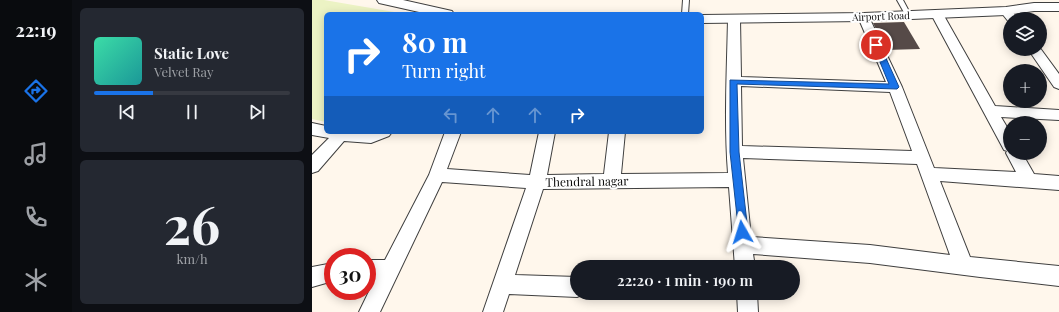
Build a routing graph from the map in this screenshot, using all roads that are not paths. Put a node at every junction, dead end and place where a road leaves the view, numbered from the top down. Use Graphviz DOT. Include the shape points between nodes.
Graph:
graph roads {
  1 [pos="384,0"];
  2 [pos="686,0"];
  3 [pos="900,0"];
  4 [pos="1059,6"];
  5 [pos="438,12"];
  6 [pos="685,12"];
  7 [pos="1018,12"];
  8 [pos="937,14"];
  9 [pos="908,15"];
  10 [pos="1003,15"];
  11 [pos="864,17"];
  12 [pos="704,19"];
  13 [pos="734,19"];
  14 [pos="1039,56"];
  15 [pos="733,81"];
  16 [pos="1059,84"];
  17 [pos="895,87"];
  18 [pos="991,111"];
  19 [pos="1059,115"];
  20 [pos="312,128"];
  21 [pos="324,131"];
  22 [pos="1003,133"];
  23 [pos="331,134"];
  24 [pos="339,134"];
  25 [pos="381,134"];
  26 [pos="452,134"];
  27 [pos="547,134"];
  28 [pos="617,134"];
  29 [pos="734,152"];
  30 [pos="921,158"];
  31 [pos="1018,160"];
  32 [pos="312,166"];
  33 [pos="928,174"];
  34 [pos="437,175"];
  35 [pos="736,180"];
  36 [pos="1029,180"];
  37 [pos="612,181"];
  38 [pos="537,182"];
  39 [pos="1059,182"];
  40 [pos="744,245"];
  41 [pos="745,260"];
  42 [pos="964,266"];
  43 [pos="376,269"];
  44 [pos="391,270"];
  45 [pos="324,274"];
  46 [pos="1059,276"];
  47 [pos="312,277"];
  48 [pos="502,284"];
  49 [pos="570,287"];
  50 [pos="747,300"];
  51 [pos="369,312"];
  52 [pos="493,312"];
  53 [pos="748,312"];
  1 -- 5 [label="street"];
  2 -- 6 [label="lane"];
  3 -- 9 [label="lane"];
  4 -- 7 [label="street, Airport Road" via="1034,7"];
  8 -- 9 [label="street, Airport Road"];
  8 -- 10 [label="street, Airport Road"];
  8 -- 18 [label="street"];
  9 -- 11 [label="street, Airport Road"];
  11 -- 13 [label="street, Airport Road"];
  11 -- 17 [label="street"];
  12 -- 13 [label="street, Airport Road"];
  13 -- 15 [label="street"];
  14 -- 16 [label="street"];
  15 -- 17 [label="street"];
  15 -- 29 [label="street"];
  17 -- 30 [label="street"];
  18 -- 19 [label="street"];
  18 -- 22 [label="street"];
  20 -- 21 [label="street"];
  23 -- 32 [label="street"];
  24 -- 25 [label="street" via="368,138"];
  26 -- 34 [label="street"];
  27 -- 38 [label="street"];
  28 -- 37 [label="street"];
  29 -- 30 [label="street"];
  29 -- 35 [label="street"];
  30 -- 33 [label="street"];
  31 -- 36 [label="street"];
  33 -- 36 [label="street"];
  33 -- 42 [label="street"];
  34 -- 38 [label="street, Thendral nagar"];
  34 -- 44 [label="street"];
  35 -- 37 [label="street, Thendral nagar"];
  35 -- 40 [label="street"];
  36 -- 39 [label="street"];
  37 -- 38 [label="street, Thendral nagar"];
  38 -- 48 [label="street"];
  40 -- 41 [label="street"];
  40 -- 42 [label="street" via="870,254"];
  42 -- 46 [label="street"];
  43 -- 44 [label="street"];
  44 -- 51 [label="street"];
  45 -- 47 [label="street"];
  48 -- 49 [label="street"];
  48 -- 52 [label="street"];
  50 -- 53 [label="street"];
}
